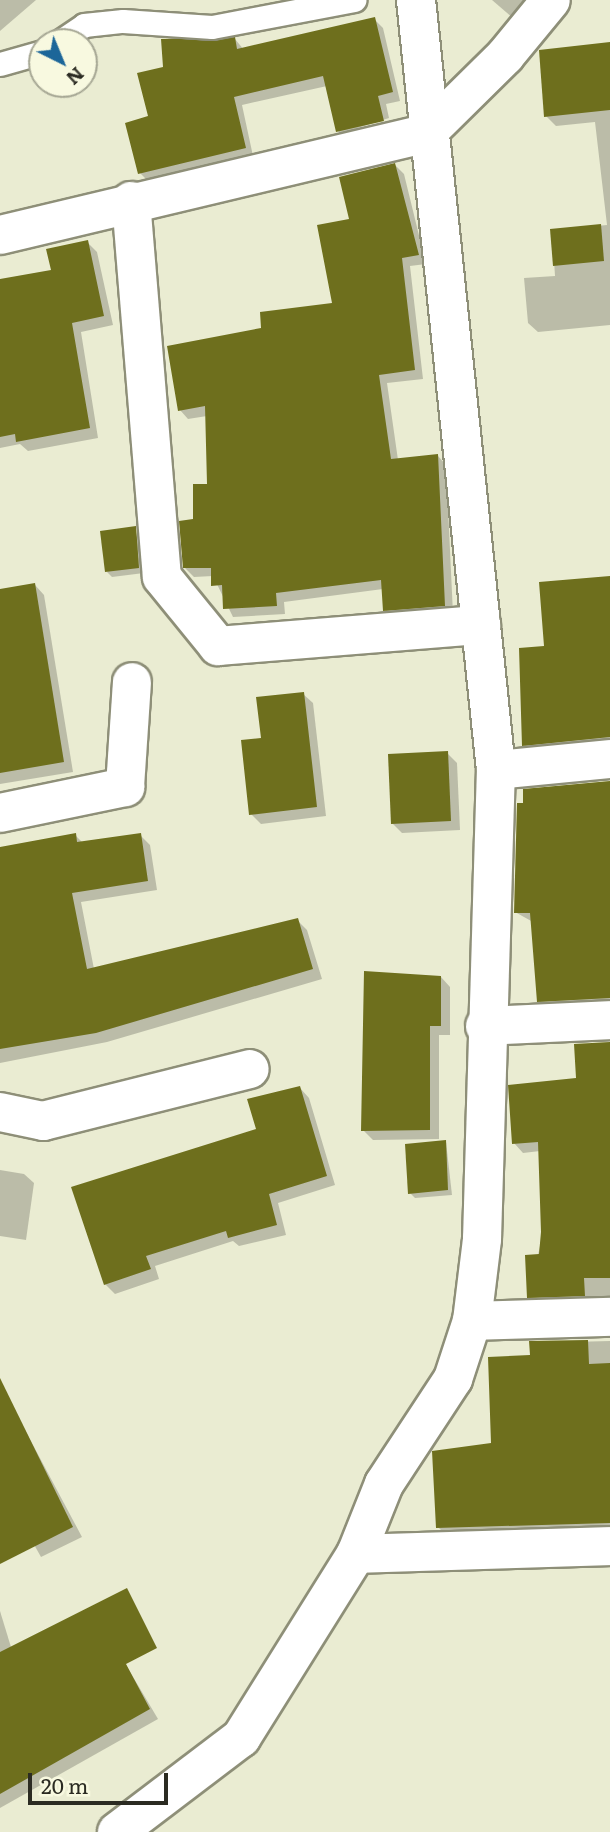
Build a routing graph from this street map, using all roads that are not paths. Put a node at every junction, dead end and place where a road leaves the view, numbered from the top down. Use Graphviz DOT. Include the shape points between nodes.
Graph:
graph roads {
  1 [pos="354,0"];
  2 [pos="416,0"];
  3 [pos="551,0"];
  4 [pos="80,28"];
  5 [pos="28,56"];
  6 [pos="0,64"];
  7 [pos="427,133"];
  8 [pos="131,201"];
  9 [pos="0,235"];
  10 [pos="481,625"];
  11 [pos="132,682"];
  12 [pos="610,760"];
  13 [pos="496,770"];
  14 [pos="0,813"];
  15 [pos="610,1020"];
  16 [pos="485,1026"];
  17 [pos="250,1069"];
  18 [pos="0,1112"];
  19 [pos="610,1317"];
  20 [pos="472,1321"];
  21 [pos="610,1546"];
  22 [pos="356,1554"];
  23 [pos="117,1832"];
  1 -- 4 [label="lane" via="212,27 123,20"];
  2 -- 7 [label="street"];
  3 -- 7 [label="street" via="505,56"];
  5 -- 6 [label="lane"];
  7 -- 8 [label="street"];
  7 -- 10 [label="street"];
  8 -- 9 [label="street"];
  8 -- 10 [label="street" via="162,577 218,646"];
  10 -- 13 [label="street"];
  11 -- 14 [label="street" via="125,787"];
  12 -- 13 [label="street"];
  13 -- 16 [label="street"];
  15 -- 16 [label="street"];
  16 -- 20 [label="street" via="482,1239"];
  17 -- 18 [label="street" via="43,1121"];
  19 -- 20 [label="street"];
  20 -- 22 [label="street" via="453,1379 384,1484"];
  21 -- 22 [label="street"];
  22 -- 23 [label="street" via="241,1738"];
}
